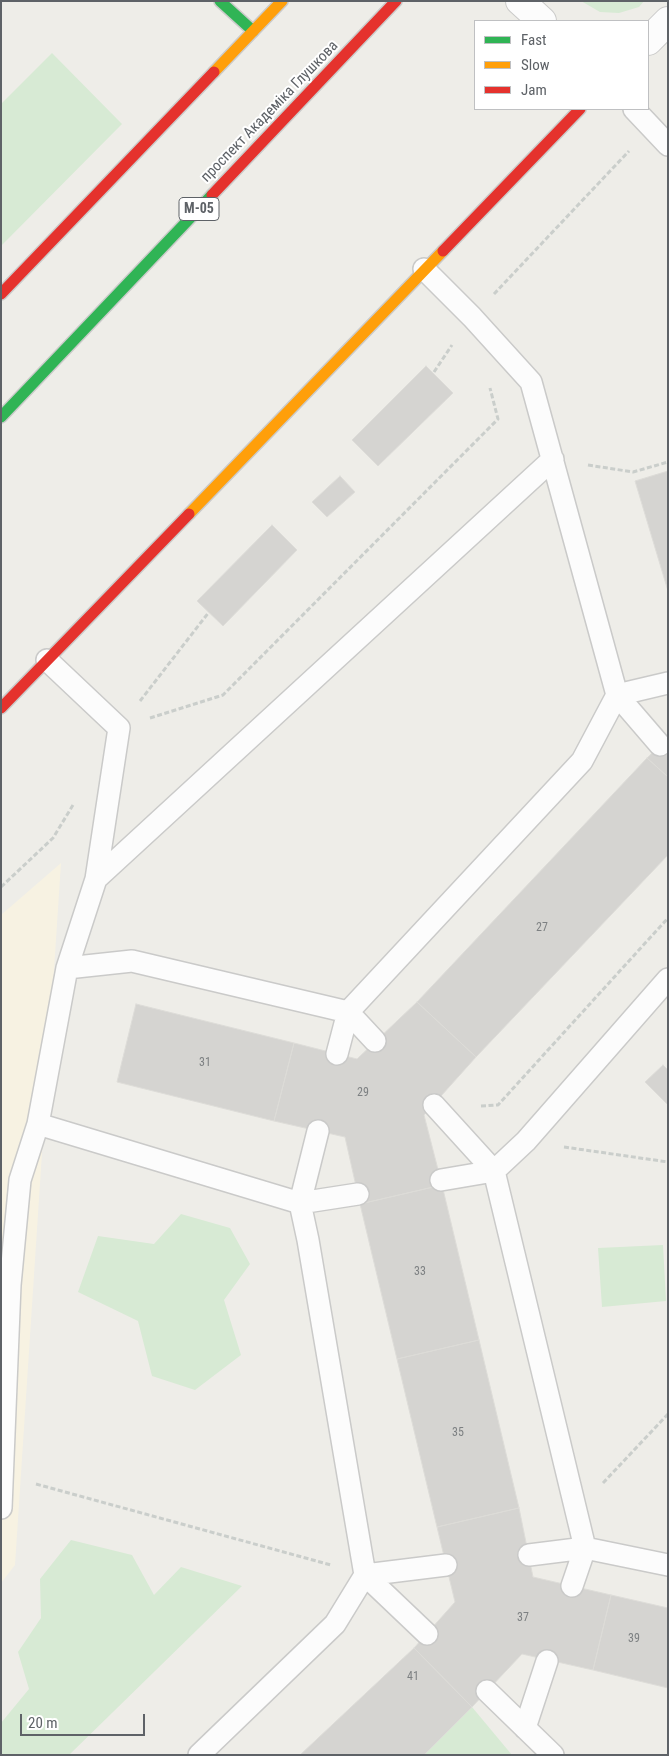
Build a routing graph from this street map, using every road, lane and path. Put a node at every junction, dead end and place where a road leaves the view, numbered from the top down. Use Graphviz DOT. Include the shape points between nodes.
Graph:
graph roads {
  1 [pos="220,1"];
  2 [pos="282,1"];
  3 [pos="396,1"];
  4 [pos="520,1"];
  5 [pos="541,20"];
  6 [pos="668,21"];
  7 [pos="252,31"];
  8 [pos="649,40"];
  9 [pos="579,110"];
  10 [pos="635,110"];
  11 [pos="652,128"];
  12 [pos="668,145"];
  13 [pos="424,269"];
  14 [pos="1,294"];
  15 [pos="472,317"];
  16 [pos="434,372"];
  17 [pos="489,382"];
  18 [pos="1,417"];
  19 [pos="553,459"];
  20 [pos="668,462"];
  21 [pos="47,660"];
  22 [pos="668,683"];
  23 [pos="617,695"];
  24 [pos="1,708"];
  25 [pos="119,728"];
  26 [pos="660,745"];
  27 [pos="96,879"];
  28 [pos="668,918"];
  29 [pos="67,968"];
  30 [pos="668,979"];
  31 [pos="348,1012"];
  32 [pos="375,1041"];
  33 [pos="338,1054"];
  34 [pos="434,1104"];
  35 [pos="477,1107"];
  36 [pos="38,1124"];
  37 [pos="318,1131"];
  38 [pos="526,1141"];
  39 [pos="668,1162"];
  40 [pos="494,1171"];
  41 [pos="441,1180"];
  42 [pos="358,1194"];
  43 [pos="300,1203"];
  44 [pos="668,1414"];
  45 [pos="3,1474"];
  46 [pos="1,1508"];
  47 [pos="576,1511"];
  48 [pos="585,1548"];
  49 [pos="529,1555"];
  50 [pos="446,1565"];
  51 [pos="668,1565"];
  52 [pos="365,1574"];
  53 [pos="572,1586"];
  54 [pos="427,1634"];
  55 [pos="547,1661"];
  56 [pos="487,1691"];
  57 [pos="525,1728"];
  58 [pos="199,1755"];
  59 [pos="553,1755"];
  1 -- 7 [label="main road"];
  2 -- 7 [label="main road"];
  3 -- 18 [label="main road, проспект Академіка Глушкова / М-05"];
  4 -- 5 [label="street"];
  6 -- 8 [label="street"];
  7 -- 14 [label="main road"];
  9 -- 13 [label="main road"];
  10 -- 11 [label="lane"];
  11 -- 12 [label="lane"];
  11 -- 15 [label="path"];
  13 -- 15 [label="lane"];
  13 -- 21 [label="main road"];
  15 -- 16 [label="path"];
  15 -- 19 [label="lane" via="531,382"];
  17 -- 25 [label="path" via="498,419 223,695"];
  19 -- 20 [label="path" via="633,472"];
  19 -- 23 [label="lane"];
  19 -- 27 [label="lane"];
  21 -- 24 [label="main road"];
  21 -- 25 [label="lane"];
  22 -- 23 [label="lane"];
  23 -- 26 [label="lane"];
  23 -- 31 [label="lane" via="582,761"];
  25 -- 27 [label="lane"];
  27 -- 29 [label="lane"];
  28 -- 35 [label="path" via="498,1104"];
  29 -- 31 [label="lane" via="132,961"];
  29 -- 36 [label="lane"];
  30 -- 38 [label="lane"];
  31 -- 32 [label="lane"];
  31 -- 33 [label="lane"];
  34 -- 40 [label="lane"];
  36 -- 43 [label="lane"];
  36 -- 45 [label="lane" via="20,1180 12,1266"];
  37 -- 43 [label="lane"];
  38 -- 39 [label="path"];
  38 -- 40 [label="lane"];
  40 -- 41 [label="lane"];
  40 -- 47 [label="lane"];
  42 -- 43 [label="lane"];
  43 -- 52 [label="lane"];
  44 -- 47 [label="path"];
  45 -- 46 [label="lane"];
  45 -- 52 [label="path"];
  47 -- 48 [label="lane"];
  48 -- 49 [label="lane"];
  48 -- 51 [label="lane"];
  48 -- 53 [label="lane"];
  50 -- 52 [label="lane"];
  52 -- 54 [label="lane"];
  52 -- 58 [label="lane" via="335,1624"];
  55 -- 57 [label="lane"];
  56 -- 57 [label="lane"];
  57 -- 59 [label="lane"];
}
